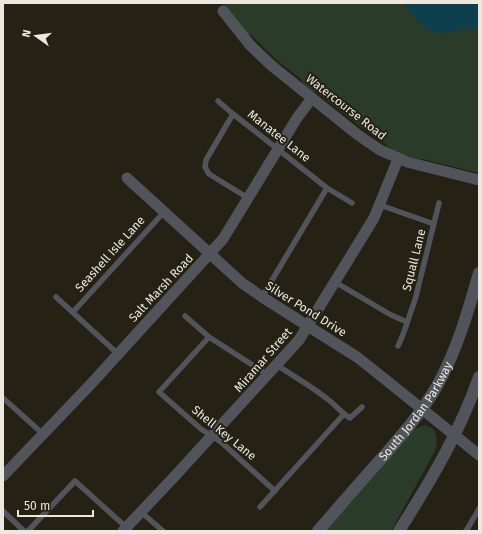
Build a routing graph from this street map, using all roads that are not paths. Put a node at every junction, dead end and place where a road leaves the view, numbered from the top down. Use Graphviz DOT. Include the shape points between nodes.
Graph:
graph roads {
  1 [pos="223,10"];
  2 [pos="312,98"];
  3 [pos="218,101"];
  4 [pos="232,114"];
  5 [pos="278,150"];
  6 [pos="398,159"];
  7 [pos="127,178"];
  8 [pos="479,180"];
  9 [pos="327,188"];
  10 [pos="248,198"];
  11 [pos="352,203"];
  12 [pos="440,203"];
  13 [pos="380,205"];
  14 [pos="164,212"];
  15 [pos="434,224"];
  16 [pos="210,254"];
  17 [pos="479,273"];
  18 [pos="335,282"];
  19 [pos="56,297"];
  20 [pos="262,297"];
  21 [pos="73,312"];
  22 [pos="185,316"];
  23 [pos="407,322"];
  24 [pos="307,326"];
  25 [pos="209,337"];
  26 [pos="398,346"];
  27 [pos="118,354"];
  28 [pos="277,365"];
  29 [pos="268,375"];
  30 [pos="479,377"];
  31 [pos="3,398"];
  32 [pos="362,407"];
  33 [pos="422,409"];
  34 [pos="344,414"];
  35 [pos="43,434"];
  36 [pos="454,435"];
  37 [pos="212,436"];
  38 [pos="479,455"];
  39 [pos="3,476"];
  40 [pos="275,491"];
  41 [pos="260,507"];
  42 [pos="479,509"];
  43 [pos="3,511"];
  44 [pos="141,512"];
  45 [pos="124,529"];
  46 [pos="469,530"];
  47 [pos="24,531"];
  48 [pos="28,531"];
  49 [pos="163,531"];
  50 [pos="318,531"];
  51 [pos="399,531"];
  1 -- 2 [label="street, Watercourse Road" via="250,45"];
  2 -- 5 [label="street, Salt Marsh Road"];
  2 -- 6 [label="street, Watercourse Road" via="370,144"];
  3 -- 4 [label="lane, Manatee Lane"];
  4 -- 5 [label="lane, Manatee Lane"];
  4 -- 10 [label="lane" via="206,160 205,167 209,174"];
  5 -- 9 [label="lane, Manatee Lane"];
  5 -- 10 [label="street, Salt Marsh Road"];
  6 -- 8 [label="street, Watercourse Road"];
  6 -- 13 [label="street, Miramar Street"];
  7 -- 14 [label="street, Silver Pond Drive"];
  9 -- 11 [label="lane, Manatee Lane"];
  9 -- 20 [label="lane"];
  10 -- 16 [label="street, Salt Marsh Road" via="223,239"];
  12 -- 15 [label="lane, Squall Lane"];
  13 -- 15 [label="lane"];
  13 -- 18 [label="street, Miramar Street"];
  14 -- 16 [label="street, Silver Pond Drive"];
  14 -- 21 [label="lane, Seashell Isle Lane"];
  15 -- 23 [label="lane, Squall Lane"];
  16 -- 20 [label="street, Silver Pond Drive" via="233,276"];
  16 -- 27 [label="street, Salt Marsh Road"];
  17 -- 33 [label="street, South Jordan Parkway" via="458,342 441,378"];
  18 -- 23 [label="lane" via="392,316"];
  18 -- 24 [label="street, Miramar Street"];
  19 -- 21 [label="lane"];
  20 -- 24 [label="street, Silver Pond Drive"];
  21 -- 27 [label="lane"];
  22 -- 25 [label="lane"];
  23 -- 26 [label="lane, Squall Lane"];
  24 -- 28 [label="street, Miramar Street" via="299,340"];
  24 -- 33 [label="street, Silver Pond Drive" via="357,357"];
  25 -- 29 [label="lane"];
  25 -- 37 [label="lane, Shell Key Lane" via="160,392"];
  27 -- 35 [label="street, Salt Marsh Road"];
  28 -- 29 [label="street, Miramar Street"];
  28 -- 34 [label="lane" via="328,399"];
  29 -- 37 [label="street, Miramar Street"];
  30 -- 36 [label="street"];
  31 -- 35 [label="lane"];
  32 -- 34 [label="lane" via="350,418"];
  33 -- 36 [label="street, Silver Pond Drive"];
  33 -- 50 [label="street, South Jordan Parkway"];
  34 -- 40 [label="lane"];
  35 -- 39 [label="street, Salt Marsh Road"];
  36 -- 38 [label="street, Silver Pond Drive"];
  36 -- 51 [label="street" via="442,461"];
  37 -- 40 [label="lane, Shell Key Lane"];
  37 -- 44 [label="street, Miramar Street"];
  40 -- 41 [label="lane"];
  42 -- 46 [label="lane"];
  43 -- 47 [label="lane"];
  44 -- 45 [label="street, Miramar Street"];
  44 -- 49 [label="lane"];
  45 -- 48 [label="lane" via="75,481"];
}
